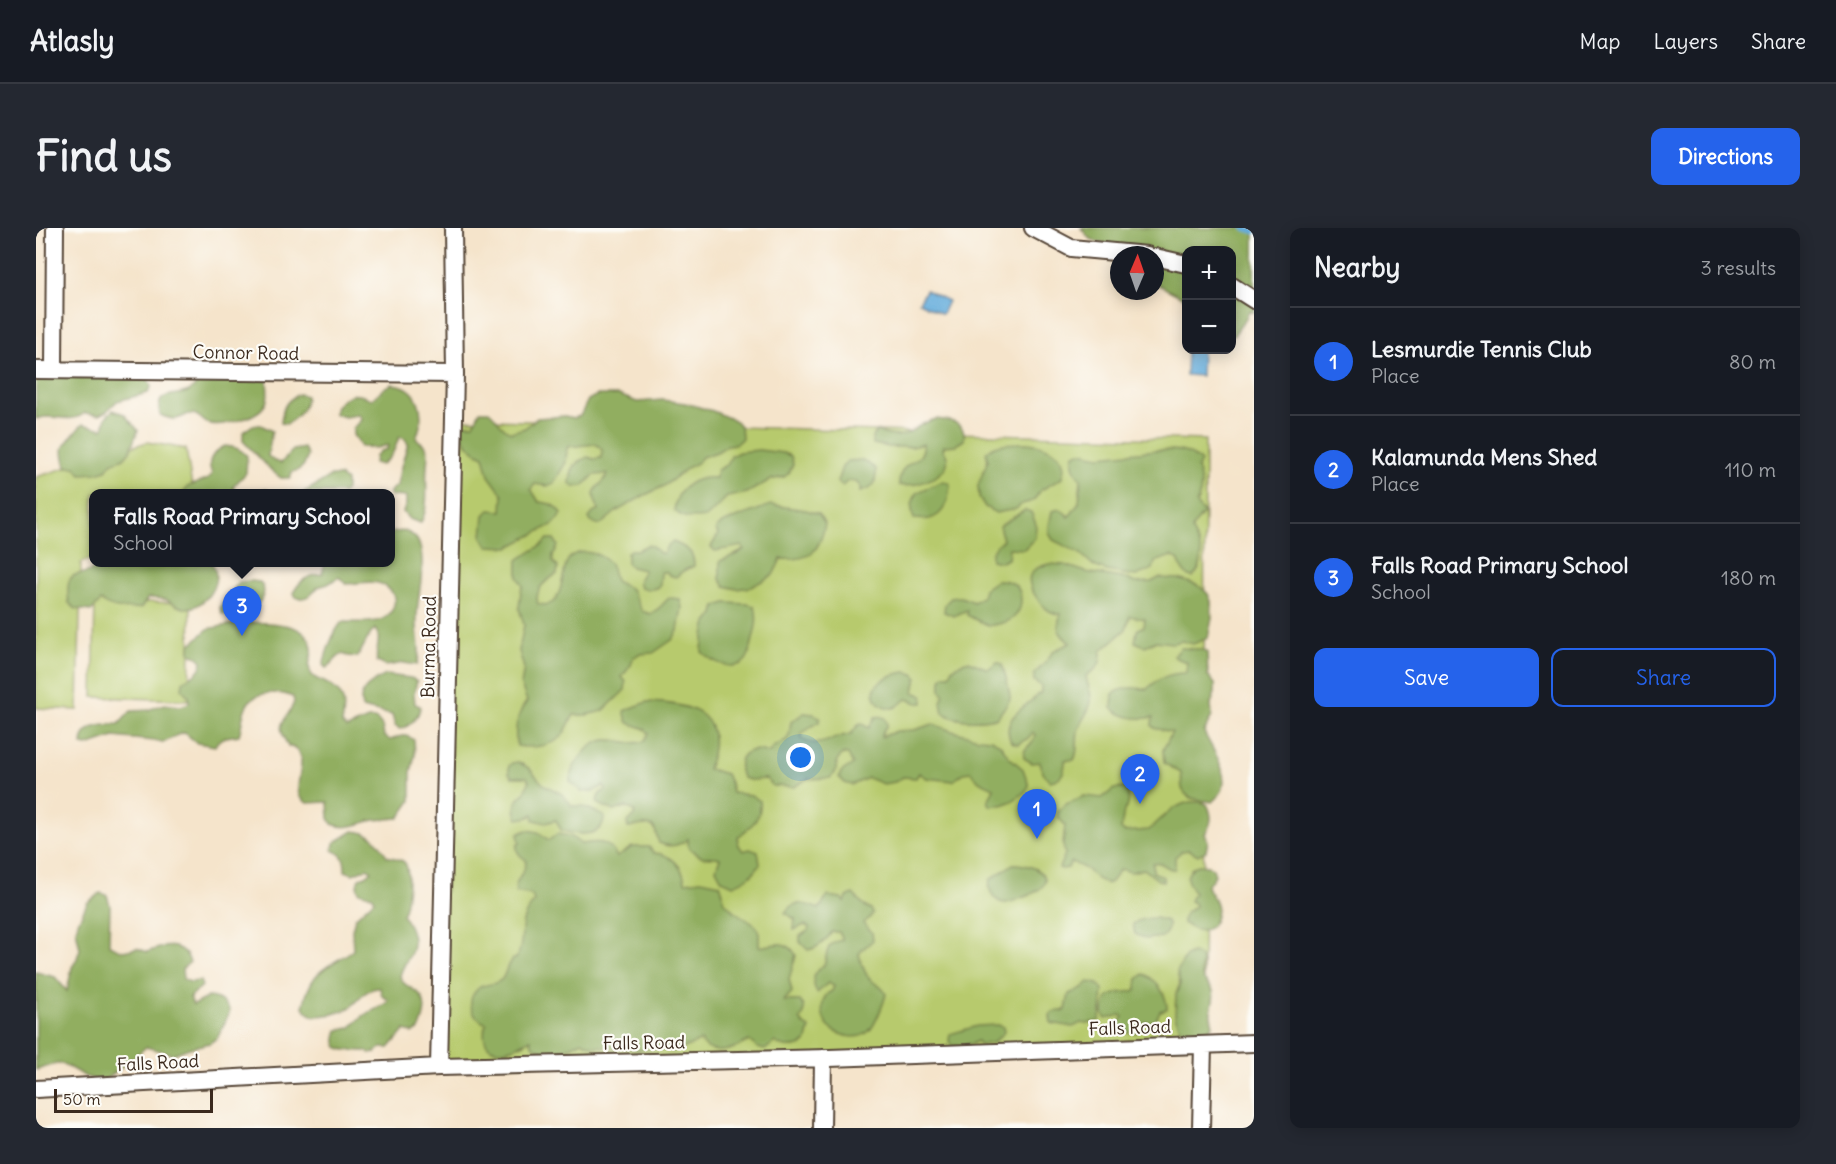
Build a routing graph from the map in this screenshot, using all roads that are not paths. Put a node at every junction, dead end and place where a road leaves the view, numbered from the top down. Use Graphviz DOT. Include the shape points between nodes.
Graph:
graph roads {
  1 [pos="55,228"];
  2 [pos="453,228"];
  3 [pos="1033,228"];
  4 [pos="1110,252"];
  5 [pos="1164,259"];
  6 [pos="1182,263"];
  7 [pos="1236,289"];
  8 [pos="1254,300"];
  9 [pos="36,370"];
  10 [pos="54,370"];
  11 [pos="455,374"];
  12 [pos="1254,1043"];
  13 [pos="1203,1045"];
  14 [pos="823,1059"];
  15 [pos="439,1067"];
  16 [pos="36,1089"];
  17 [pos="822,1128"];
  18 [pos="1201,1128"];
  1 -- 10 [label="street"];
  2 -- 11 [label="street, Burma Road"];
  3 -- 4 [label="street" via="1071,248"];
  5 -- 6 [label="street"];
  7 -- 8 [label="street"];
  9 -- 10 [label="street, Connor Road"];
  10 -- 11 [label="street, Connor Road"];
  11 -- 15 [label="street, Burma Road"];
  12 -- 13 [label="street, Falls Road"];
  13 -- 14 [label="street, Falls Road"];
  13 -- 18 [label="street"];
  14 -- 15 [label="street, Falls Road"];
  14 -- 17 [label="street"];
  15 -- 16 [label="street, Falls Road"];
}
